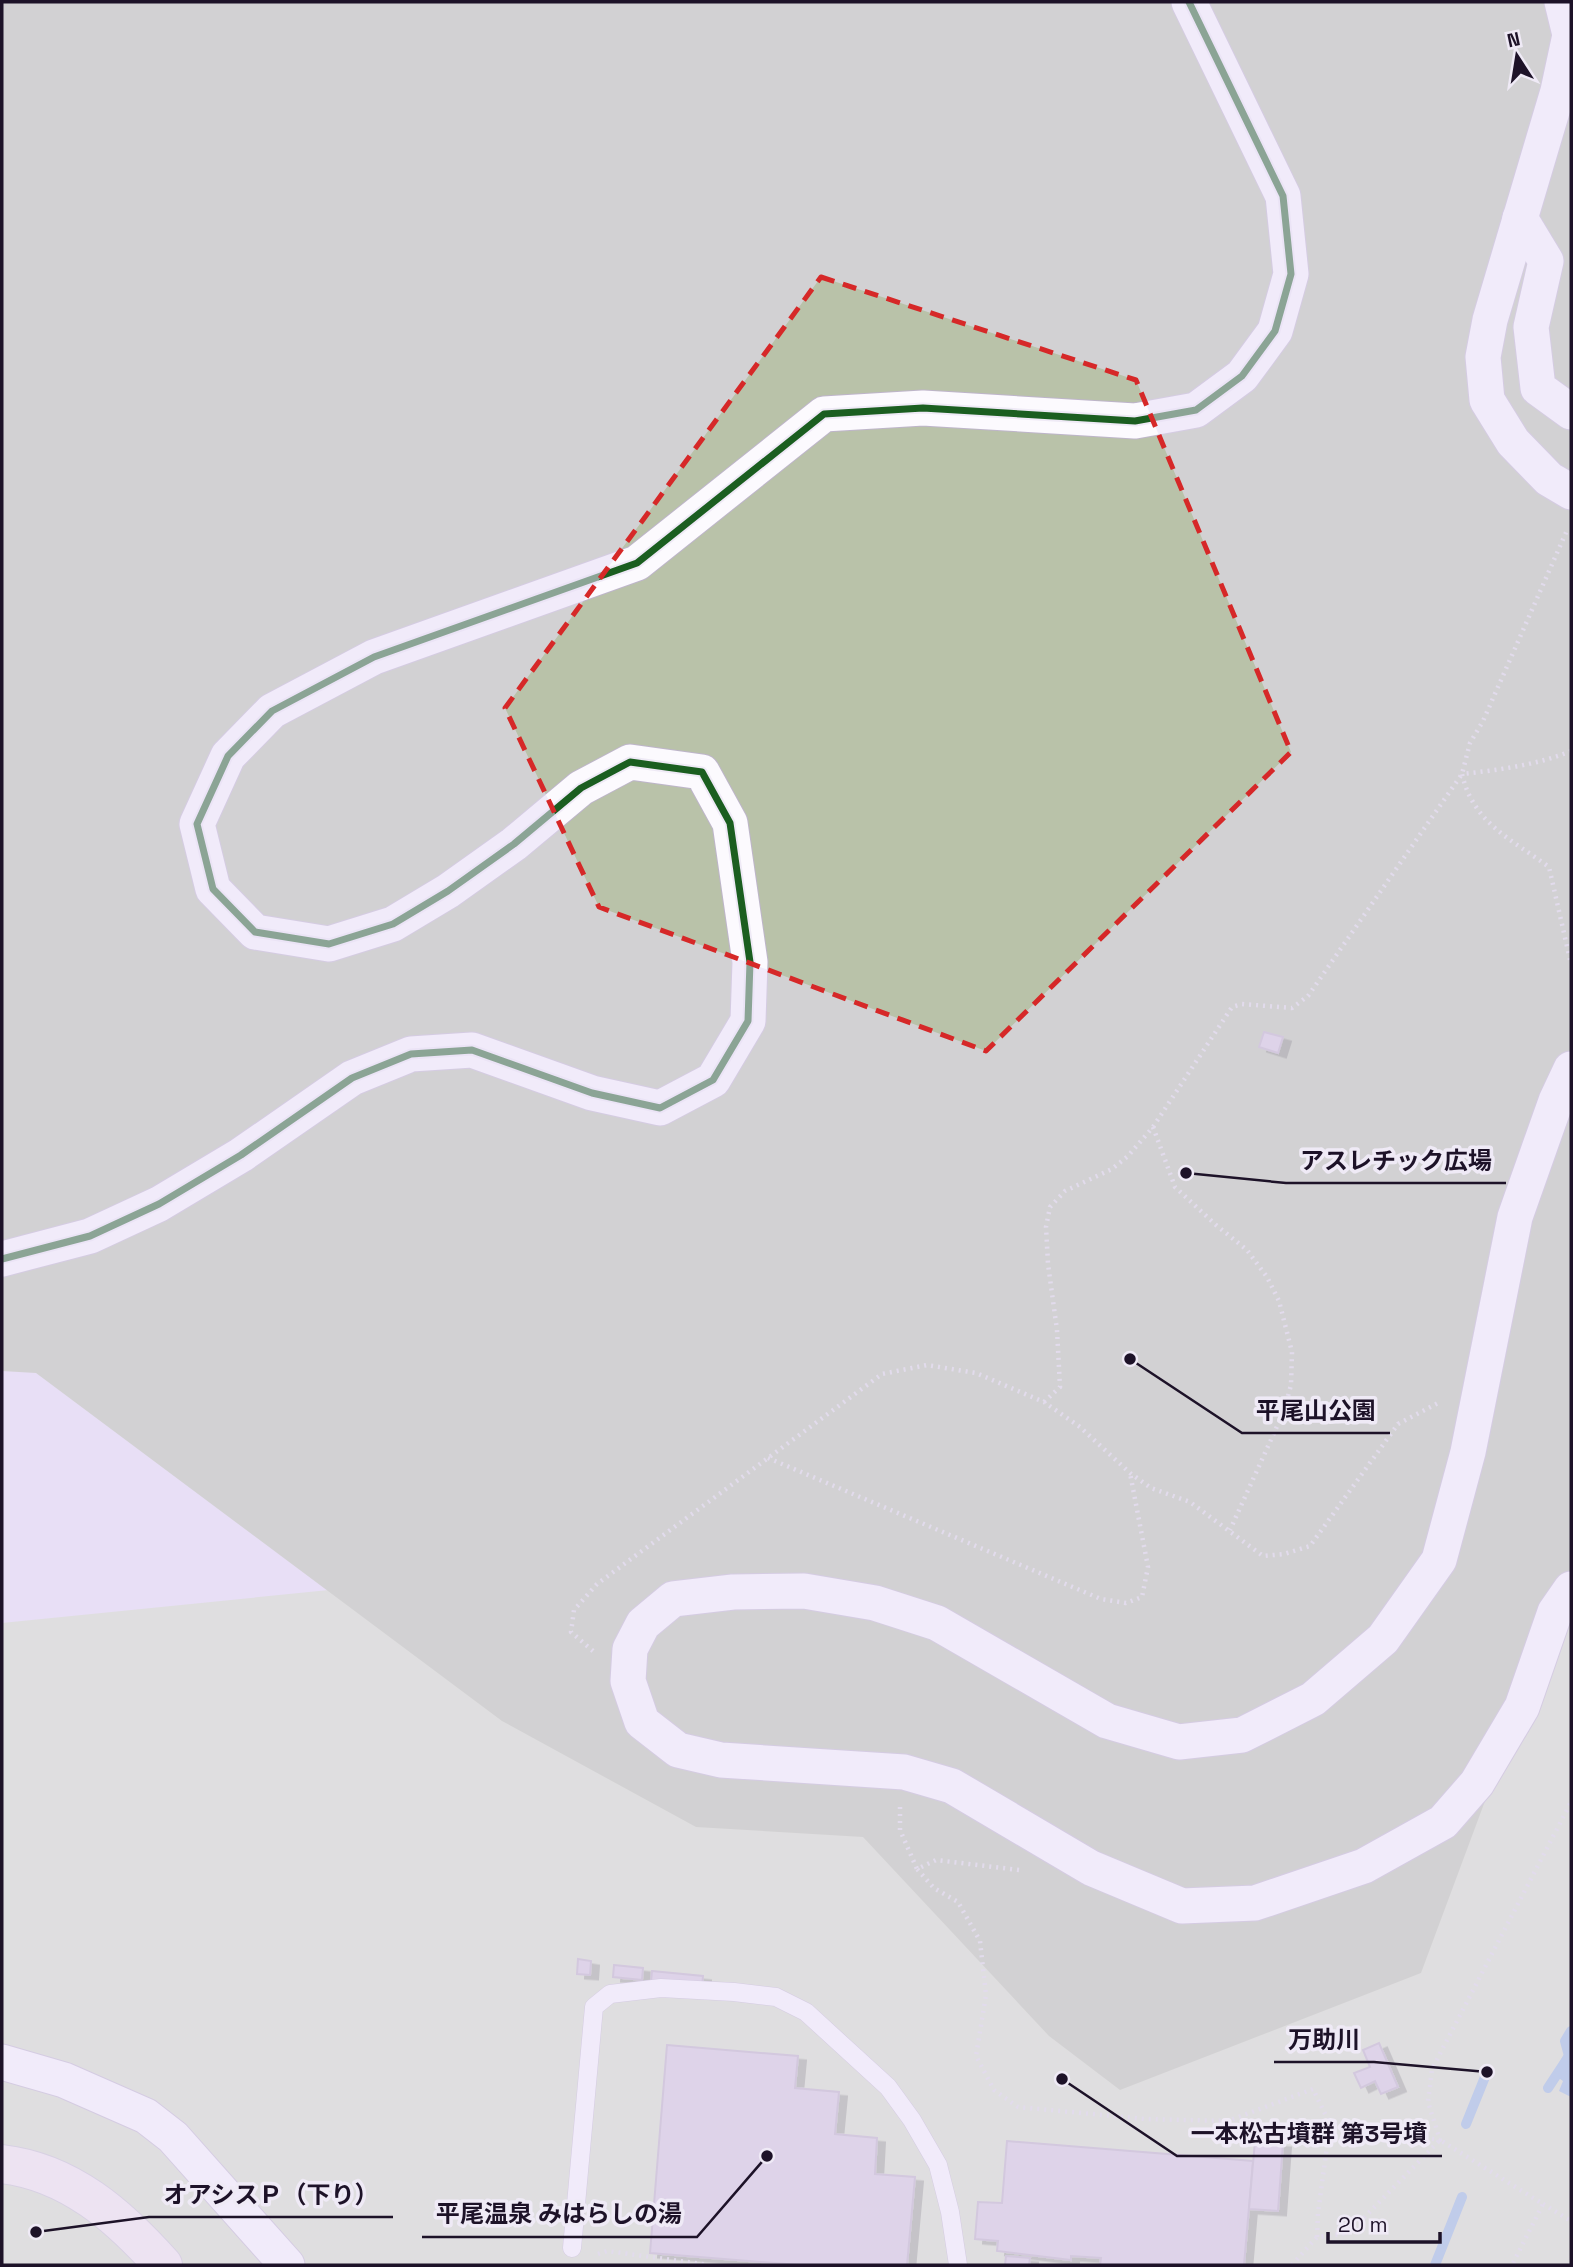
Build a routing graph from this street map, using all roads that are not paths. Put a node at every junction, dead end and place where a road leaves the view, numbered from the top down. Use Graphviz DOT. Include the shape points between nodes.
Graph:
graph roads {
  1 [pos="1189,2"];
  2 [pos="1562,2"];
  3 [pos="1520,218"];
  4 [pos="1571,412"];
  5 [pos="1571,492"];
  6 [pos="1571,1069"];
  7 [pos="2,1259"];
  8 [pos="1571,1589"];
  9 [pos="2,2062"];
  10 [pos="2,2164"];
  11 [pos="572,2248"];
  12 [pos="163,2265"];
  13 [pos="287,2265"];
  14 [pos="958,2265"];
  1 -- 7 [label="street" via="1283,196 1291,274 1275,331 1242,376 1196,410 1135,421 923,408 824,414 637,563 374,657 272,711 228,756 197,824 213,888 255,932 329,944 393,924 437,898 514,844 581,788 631,762 702,772 730,823 750,962 748,1021 713,1080 660,1108 592,1093 472,1050 411,1054 352,1078 241,1155 159,1204 90,1236"];
  2 -- 3 [label="street" via="1570,35"];
  3 -- 4 [label="street" via="1546,261 1531,327 1538,388"];
  3 -- 5 [label="street" via="1483,357 1487,400 1513,442 1549,479"];
  6 -- 8 [label="street" via="1516,1217 1468,1452 1439,1560 1383,1639 1313,1699 1242,1735 1179,1742 1107,1721 937,1623 876,1603 804,1591 673,1599 643,1624 630,1649 628,1681 642,1722 678,1750 721,1760 899,1772 952,1786 1091,1868 1182,1906 1255,1903 1364,1866 1443,1822 1477,1783 1522,1707 1555,1612"];
  9 -- 13 [label="street" via="64,2080 146,2116 173,2137"];
  10 -- 12 [label="highway" via="44,2173 77,2188 130,2229"];
  11 -- 14 [label="lane" via="594,2007 610,1994 661,1988 776,1997 806,2012 888,2087 938,2165"];
}
